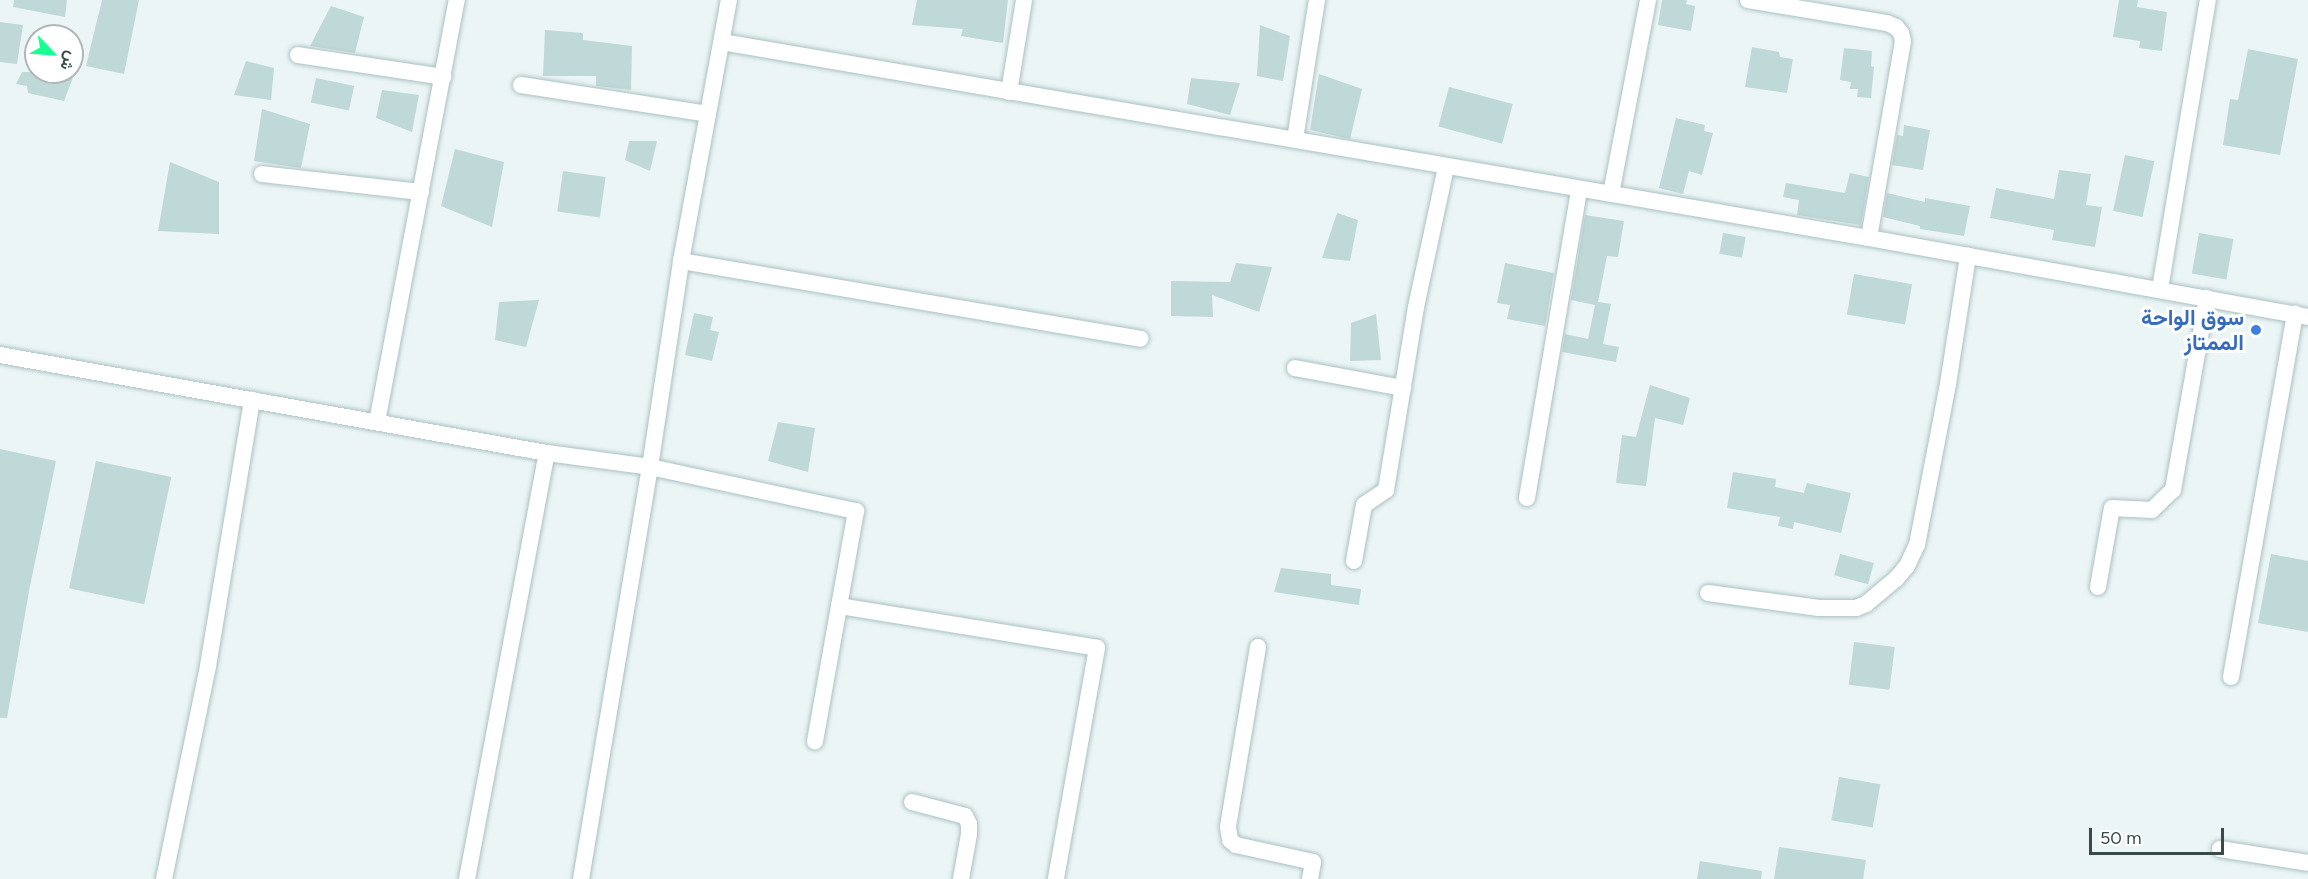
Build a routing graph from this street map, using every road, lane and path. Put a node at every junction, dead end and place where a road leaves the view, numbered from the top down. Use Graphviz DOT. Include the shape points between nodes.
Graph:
graph roads {
  1 [pos="457,0"];
  2 [pos="729,0"];
  3 [pos="1023,0"];
  4 [pos="1317,0"];
  5 [pos="1647,0"];
  6 [pos="1748,0"];
  7 [pos="2208,0"];
  8 [pos="722,42"];
  9 [pos="298,55"];
  10 [pos="443,77"];
  11 [pos="521,85"];
  12 [pos="1009,92"];
  13 [pos="708,114"];
  14 [pos="1295,139"];
  15 [pos="1446,167"];
  16 [pos="262,174"];
  17 [pos="1579,189"];
  18 [pos="421,192"];
  19 [pos="1611,194"];
  20 [pos="1869,238"];
  21 [pos="1968,256"];
  22 [pos="681,261"];
  23 [pos="2160,289"];
  24 [pos="2207,298"];
  25 [pos="2301,315"];
  26 [pos="1140,339"];
  27 [pos="0,355"];
  28 [pos="1295,368"];
  29 [pos="1403,388"];
  30 [pos="252,400"];
  31 [pos="377,422"];
  32 [pos="547,453"];
  33 [pos="650,466"];
  34 [pos="1527,498"];
  35 [pos="1354,561"];
  36 [pos="2098,587"];
  37 [pos="1708,593"];
  38 [pos="839,606"];
  39 [pos="1258,647"];
  40 [pos="2231,676"];
  41 [pos="815,741"];
  42 [pos="912,802"];
  43 [pos="2220,849"];
  44 [pos="2308,863"];
  45 [pos="164,879"];
  46 [pos="467,879"];
  47 [pos="581,879"];
  48 [pos="961,879"];
  49 [pos="1056,879"];
  50 [pos="1310,879"];
  1 -- 10 [label="street"];
  2 -- 8 [label="street"];
  3 -- 12 [label="street"];
  4 -- 14 [label="street"];
  5 -- 19 [label="street"];
  6 -- 20 [label="street" via="1887,23 1901,33 1903,41"];
  7 -- 23 [label="street"];
  8 -- 12 [label="street"];
  8 -- 13 [label="street"];
  9 -- 10 [label="street"];
  10 -- 18 [label="street"];
  11 -- 13 [label="street"];
  12 -- 14 [label="street"];
  13 -- 22 [label="street"];
  14 -- 15 [label="street"];
  15 -- 17 [label="street"];
  15 -- 29 [label="street"];
  16 -- 18 [label="street"];
  17 -- 19 [label="street"];
  17 -- 34 [label="street"];
  18 -- 31 [label="street"];
  19 -- 20 [label="street"];
  20 -- 21 [label="street"];
  21 -- 23 [label="street"];
  21 -- 37 [label="street" via="1940,430 1917,545 1907,566 1866,604 1856,608 1819,608"];
  22 -- 26 [label="street"];
  22 -- 33 [label="street"];
  23 -- 24 [label="street"];
  24 -- 25 [label="street"];
  24 -- 36 [label="street" via="2173,490 2152,510 2112,508"];
  25 -- 40 [label="street"];
  27 -- 30 [label="street"];
  28 -- 29 [label="street"];
  29 -- 35 [label="street" via="1386,490 1364,505"];
  30 -- 31 [label="street"];
  30 -- 45 [label="street" via="208,666"];
  31 -- 32 [label="street"];
  32 -- 33 [label="street"];
  32 -- 46 [label="street"];
  33 -- 38 [label="street" via="856,511"];
  33 -- 47 [label="street"];
  38 -- 41 [label="street"];
  38 -- 49 [label="street" via="1097,648"];
  39 -- 50 [label="street" via="1228,827 1230,840 1236,845 1313,862"];
  42 -- 48 [label="street" via="965,816 969,834"];
  43 -- 44 [label="street"];
}
